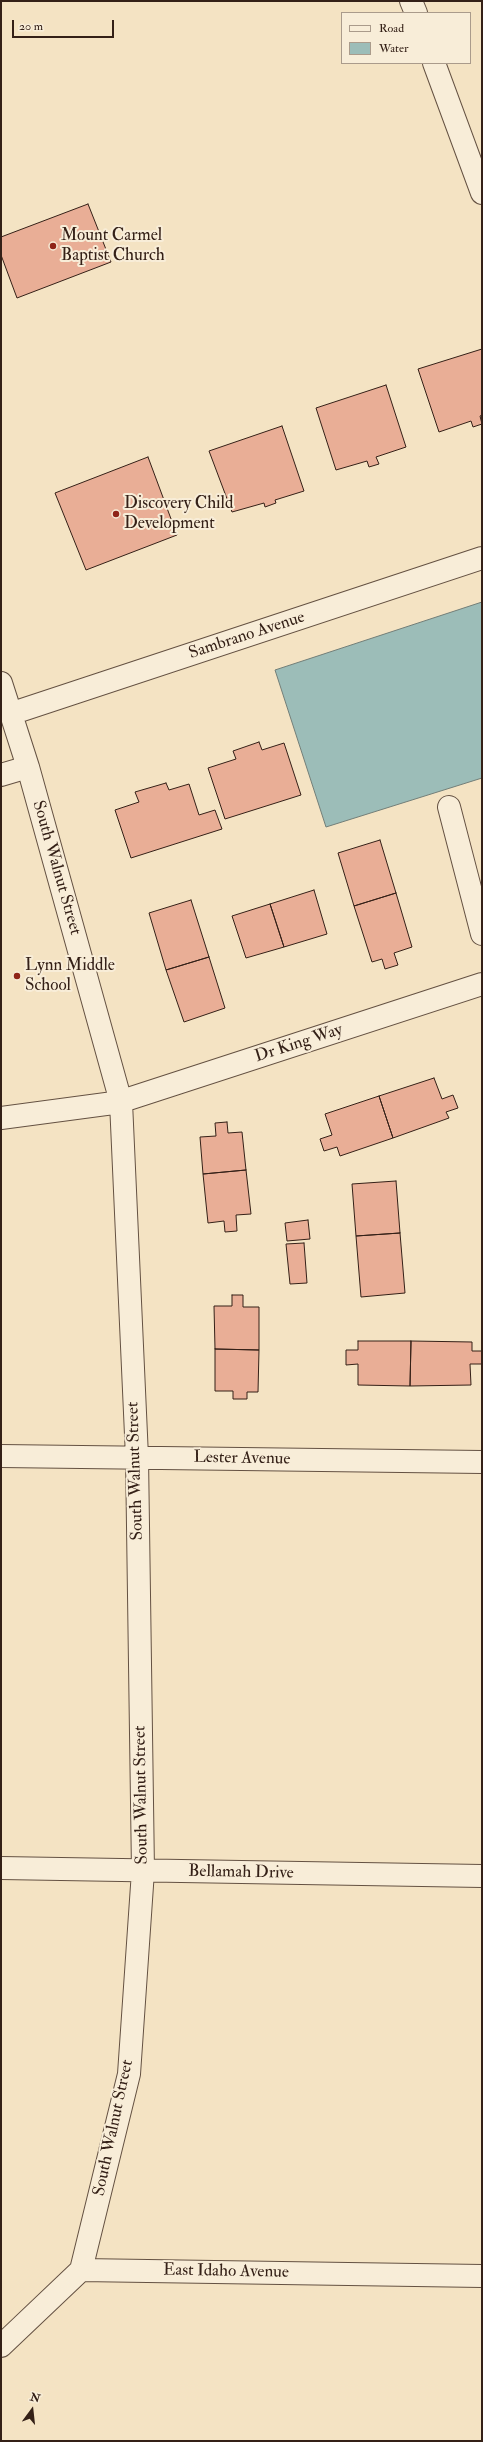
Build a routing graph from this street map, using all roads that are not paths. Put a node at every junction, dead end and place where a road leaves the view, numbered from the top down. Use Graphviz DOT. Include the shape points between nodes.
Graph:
graph roads {
  1 [pos="411,1"];
  2 [pos="416,12"];
  3 [pos="434,64"];
  4 [pos="482,193"];
  5 [pos="482,558"];
  6 [pos="1,683"];
  7 [pos="12,713"];
  8 [pos="28,767"];
  9 [pos="1,775"];
  10 [pos="449,807"];
  11 [pos="482,934"];
  12 [pos="482,984"];
  13 [pos="119,1102"];
  14 [pos="1,1118"];
  15 [pos="1,1456"];
  16 [pos="137,1457"];
  17 [pos="482,1462"];
  18 [pos="1,1868"];
  19 [pos="143,1871"];
  20 [pos="482,1876"];
  21 [pos="81,2270"];
  22 [pos="482,2276"];
  23 [pos="1,2346"];
  1 -- 2 [label="street"];
  3 -- 4 [label="street"];
  5 -- 7 [label="street, Sambrano Avenue"];
  6 -- 7 [label="street, South Walnut Street"];
  7 -- 8 [label="street, South Walnut Street"];
  8 -- 9 [label="street"];
  8 -- 13 [label="street, South Walnut Street"];
  10 -- 11 [label="street"];
  12 -- 13 [label="street, Dr King Way"];
  13 -- 14 [label="street, Dr King Way"];
  13 -- 16 [label="street, South Walnut Street"];
  15 -- 16 [label="street, Lester Avenue"];
  16 -- 17 [label="street, Lester Avenue"];
  16 -- 19 [label="street, South Walnut Street"];
  18 -- 19 [label="street, Bellamah Drive"];
  19 -- 20 [label="street, Bellamah Drive"];
  19 -- 21 [label="street, South Walnut Street" via="128,2074"];
  21 -- 22 [label="street, East Idaho Avenue"];
  21 -- 23 [label="street"];
}
